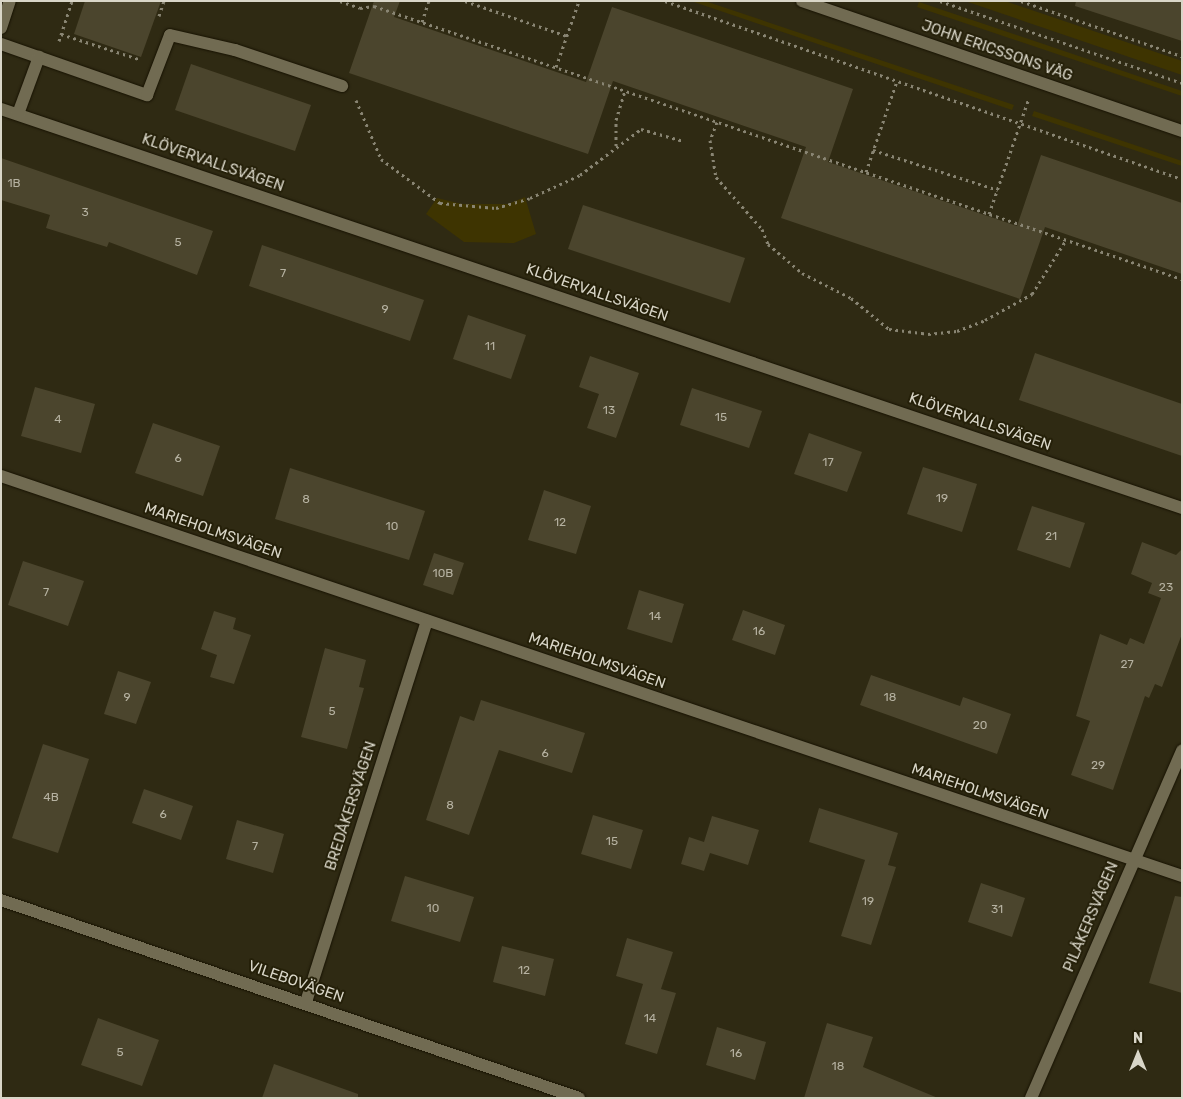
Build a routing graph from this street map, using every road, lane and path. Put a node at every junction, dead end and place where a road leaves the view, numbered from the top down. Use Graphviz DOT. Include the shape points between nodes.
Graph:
graph roads {
  1 [pos="10,1"];
  2 [pos="72,1"];
  3 [pos="164,1"];
  4 [pos="340,1"];
  5 [pos="429,1"];
  6 [pos="465,1"];
  7 [pos="579,1"];
  8 [pos="665,1"];
  9 [pos="802,1"];
  10 [pos="940,1"];
  11 [pos="1021,1"];
  12 [pos="422,22"];
  13 [pos="156,25"];
  14 [pos="1,28"];
  15 [pos="61,34"];
  16 [pos="567,36"];
  17 [pos="1,44"];
  18 [pos="1182,56"];
  19 [pos="45,59"];
  20 [pos="145,62"];
  21 [pos="556,67"];
  22 [pos="897,81"];
  23 [pos="1182,83"];
  24 [pos="342,86"];
  25 [pos="354,91"];
  26 [pos="625,91"];
  27 [pos="1,108"];
  28 [pos="18,114"];
  29 [pos="717,122"];
  30 [pos="1021,124"];
  31 [pos="1182,131"];
  32 [pos="684,141"];
  33 [pos="616,146"];
  34 [pos="874,150"];
  35 [pos="866,172"];
  36 [pos="1182,179"];
  37 [pos="998,190"];
  38 [pos="989,214"];
  39 [pos="1066,240"];
  40 [pos="1182,279"];
  41 [pos="1,476"];
  42 [pos="1182,508"];
  43 [pos="427,621"];
  44 [pos="1182,750"];
  45 [pos="1133,861"];
  46 [pos="1182,876"];
  47 [pos="1,900"];
  48 [pos="306,1002"];
  49 [pos="579,1098"];
  50 [pos="1031,1098"];
  1 -- 14 [label="street"];
  2 -- 15 [label="path"];
  3 -- 13 [label="path"];
  4 -- 12 [label="path" via="360,8 374,6"];
  5 -- 12 [label="path"];
  6 -- 16 [label="path"];
  7 -- 16 [label="path"];
  8 -- 22 [label="path"];
  9 -- 31 [label="street, JOHN ERICSSONS VÄG"];
  10 -- 23 [label="path"];
  11 -- 18 [label="path"];
  12 -- 21 [label="path"];
  15 -- 19 [label="path"];
  15 -- 20 [label="path"];
  16 -- 21 [label="path"];
  17 -- 19 [label="street"];
  19 -- 24 [label="street" via="146,95 170,35 235,50"];
  19 -- 28 [label="street"];
  21 -- 26 [label="path"];
  22 -- 30 [label="path"];
  22 -- 34 [label="path"];
  25 -- 33 [label="path" via="360,118 381,160 440,203 496,208 530,198 580,175"];
  26 -- 29 [label="path"];
  26 -- 33 [label="path" via="616,120"];
  27 -- 28 [label="street, KLÖVERVALLSVÄGEN"];
  28 -- 42 [label="street, KLÖVERVALLSVÄGEN"];
  29 -- 35 [label="path"];
  29 -- 39 [label="path" via="710,140 716,177 762,229 768,244 802,273 851,298 889,329 928,334 957,331 985,320 1032,294"];
  30 -- 36 [label="path"];
  30 -- 37 [label="path"];
  32 -- 33 [label="path" via="641,129"];
  34 -- 35 [label="path"];
  34 -- 37 [label="path"];
  35 -- 38 [label="path"];
  37 -- 38 [label="path"];
  38 -- 39 [label="path"];
  39 -- 40 [label="path"];
  41 -- 43 [label="street, MARIEHOLMSVÄGEN"];
  43 -- 45 [label="street, MARIEHOLMSVÄGEN"];
  43 -- 48 [label="street, BREDÅKERSVÄGEN"];
  44 -- 45 [label="street, PILÅKERSVÄGEN"];
  45 -- 46 [label="street, MARIEHOLMSVÄGEN"];
  45 -- 50 [label="street, PILÅKERSVÄGEN"];
  47 -- 48 [label="street, VILEBOVÄGEN"];
  48 -- 49 [label="street, VILEBOVÄGEN"];
}
